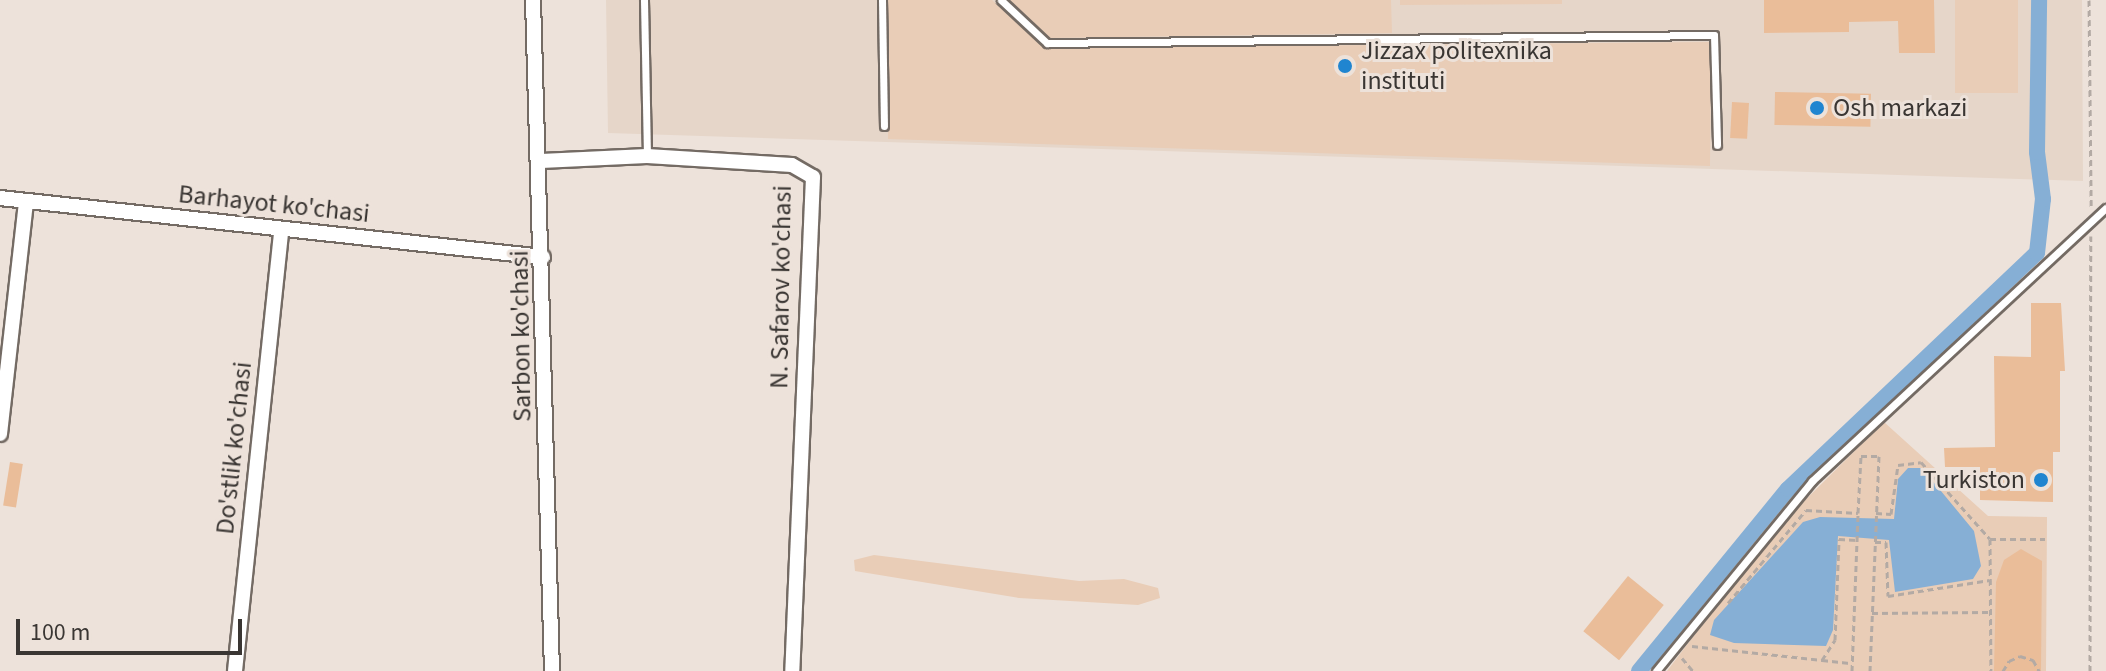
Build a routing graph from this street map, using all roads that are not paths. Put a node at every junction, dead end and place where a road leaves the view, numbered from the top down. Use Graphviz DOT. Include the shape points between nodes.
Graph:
graph roads {
  1 [pos="533,0"];
  2 [pos="644,0"];
  3 [pos="882,0"];
  4 [pos="1001,0"];
  5 [pos="884,126"];
  6 [pos="1717,145"];
  7 [pos="647,156"];
  8 [pos="541,161"];
  9 [pos="0,198"];
  10 [pos="26,201"];
  11 [pos="2106,208"];
  12 [pos="281,230"];
  13 [pos="543,257"];
  14 [pos="0,434"];
  15 [pos="235,671"];
  16 [pos="552,671"];
  17 [pos="792,671"];
  18 [pos="1656,671"];
  1 -- 8 [label="street, Sarbon ko'chasi"];
  2 -- 7 [label="lane"];
  3 -- 5 [label="lane"];
  4 -- 6 [label="lane" via="1047,43 1714,35"];
  7 -- 8 [label="street, N. Safarov ko'chasi"];
  7 -- 17 [label="street, N. Safarov ko'chasi" via="792,165 813,177"];
  8 -- 13 [label="street, Sarbon ko'chasi"];
  9 -- 10 [label="street, Barhayot ko'chasi"];
  10 -- 12 [label="street, Barhayot ko'chasi"];
  10 -- 14 [label="street"];
  11 -- 18 [label="lane" via="1812,481"];
  12 -- 13 [label="street, Barhayot ko'chasi"];
  12 -- 15 [label="street, Do'stlik ko'chasi"];
  13 -- 16 [label="street, Sarbon ko'chasi"];
}
